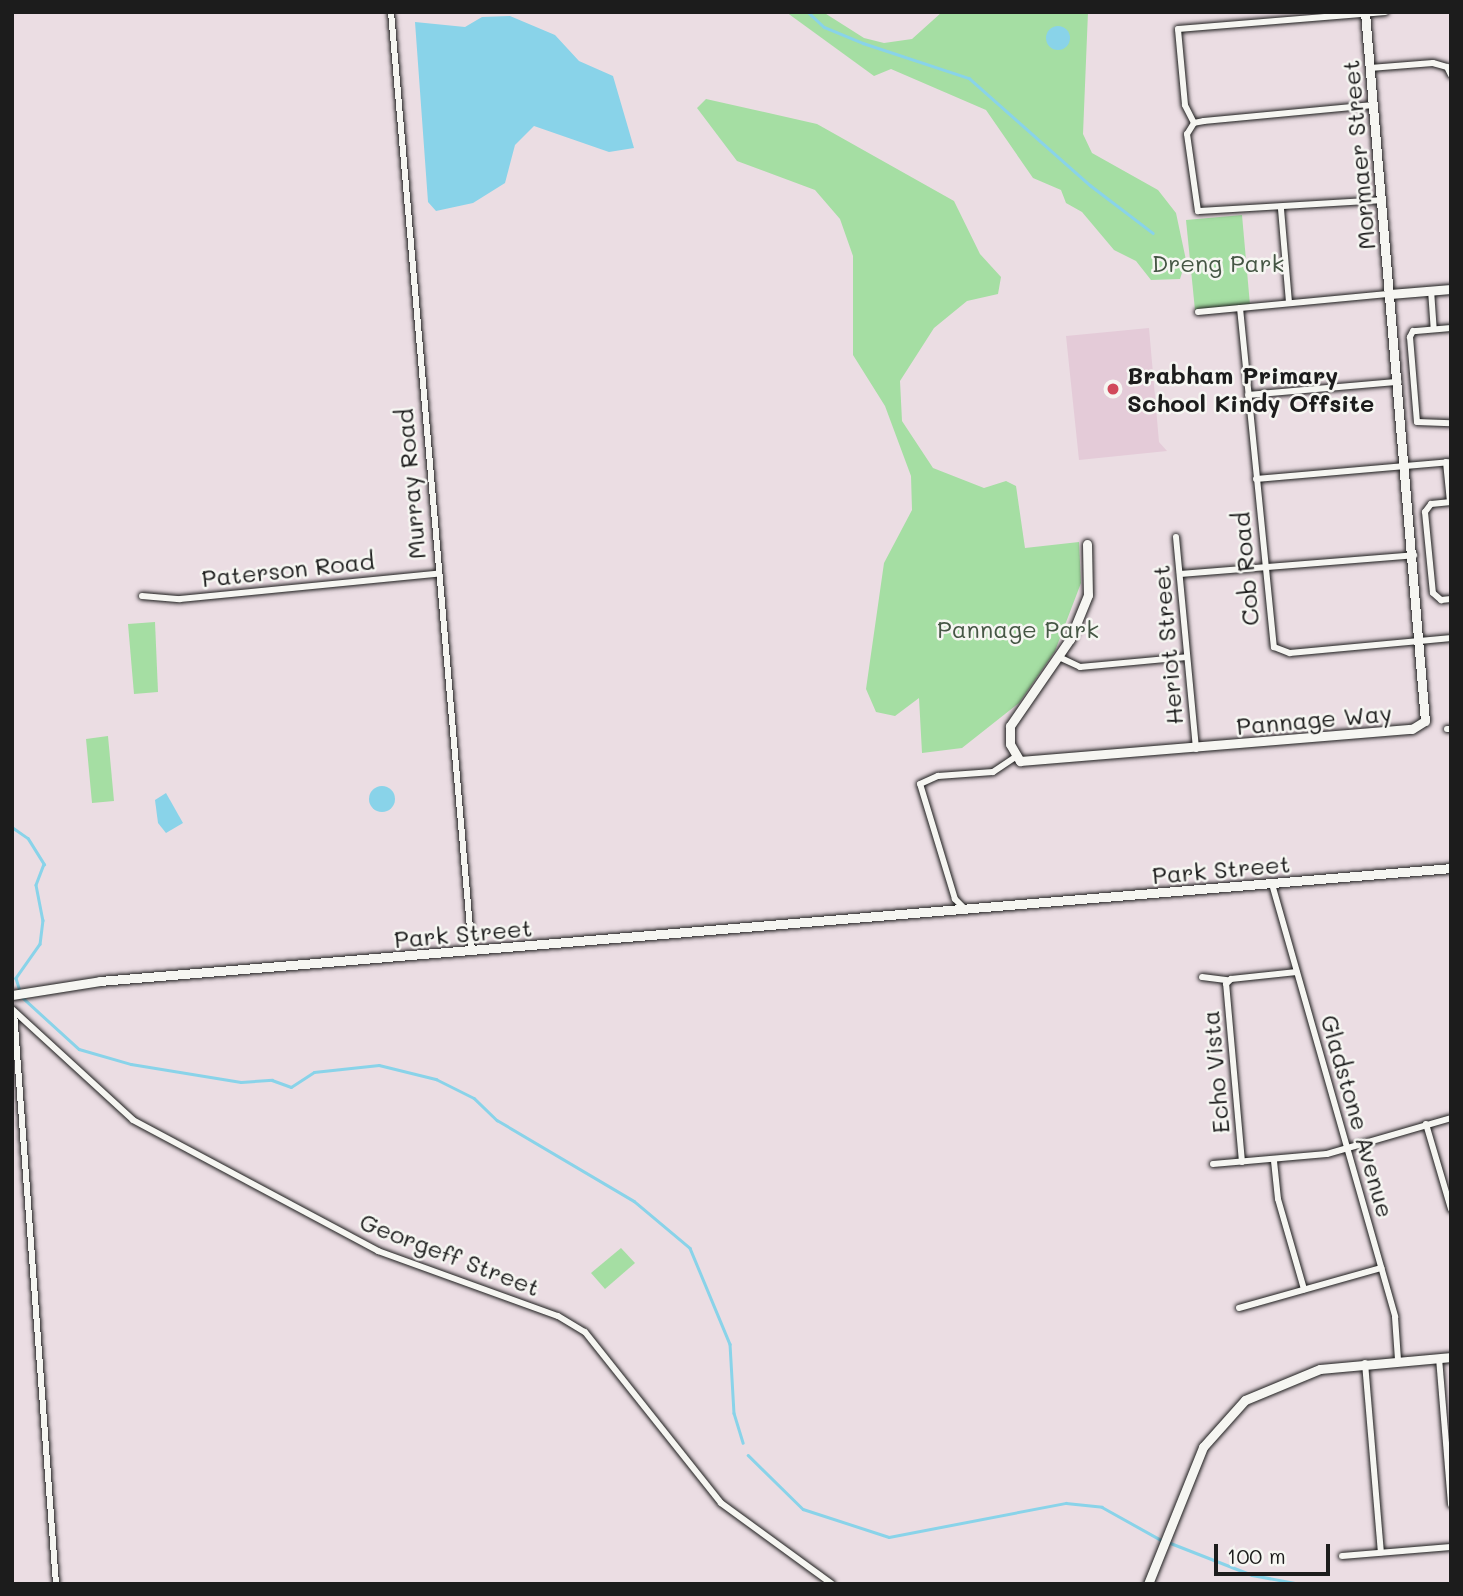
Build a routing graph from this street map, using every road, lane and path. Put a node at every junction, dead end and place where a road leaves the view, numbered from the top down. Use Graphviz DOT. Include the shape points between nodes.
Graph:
graph roads {
  1 [pos="391,12"];
  2 [pos="1271,12"];
  3 [pos="1385,12"];
  4 [pos="1365,13"];
  5 [pos="1271,21"];
  6 [pos="1370,68"];
  7 [pos="1451,75"];
  8 [pos="1373,105"];
  9 [pos="1195,123"];
  10 [pos="1381,200"];
  11 [pos="1281,209"];
  12 [pos="1451,289"];
  13 [pos="1431,290"];
  14 [pos="1390,294"];
  15 [pos="1289,303"];
  16 [pos="1240,308"];
  17 [pos="1198,312"];
  18 [pos="1451,328"];
  19 [pos="1434,329"];
  20 [pos="1398,382"];
  21 [pos="1248,395"];
  22 [pos="1451,423"];
  23 [pos="1449,462"];
  24 [pos="1406,466"];
  25 [pos="1256,479"];
  26 [pos="1450,502"];
  27 [pos="1176,537"];
  28 [pos="1087,544"];
  29 [pos="1414,555"];
  30 [pos="1264,567"];
  31 [pos="437,574"];
  32 [pos="1180,574"];
  33 [pos="142,596"];
  34 [pos="1451,599"];
  35 [pos="1451,638"];
  36 [pos="1421,640"];
  37 [pos="1061,657"];
  38 [pos="1187,657"];
  39 [pos="1196,749"];
  40 [pos="1015,757"];
  41 [pos="1451,869"];
  42 [pos="1272,884"];
  43 [pos="994,907"];
  44 [pos="964,908"];
  45 [pos="917,914"];
  46 [pos="472,952"];
  47 [pos="1297,972"];
  48 [pos="1202,976"];
  49 [pos="1228,980"];
  50 [pos="12,995"];
  51 [pos="13,1010"];
  52 [pos="1451,1118"];
  53 [pos="1426,1124"];
  54 [pos="1347,1149"];
  55 [pos="1274,1161"];
  56 [pos="1242,1162"];
  57 [pos="1213,1164"];
  58 [pos="1449,1199"];
  59 [pos="1451,1209"];
  60 [pos="1381,1268"];
  61 [pos="1304,1289"];
  62 [pos="1239,1308"];
  63 [pos="1451,1357"];
  64 [pos="1439,1358"];
  65 [pos="1398,1360"];
  66 [pos="1365,1363"];
  67 [pos="1451,1505"];
  68 [pos="1451,1547"];
  69 [pos="1381,1552"];
  70 [pos="1342,1556"];
  71 [pos="56,1584"];
  72 [pos="832,1584"];
  73 [pos="1148,1584"];
  1 -- 31 [label="street, Murray Road"];
  2 -- 5 [label="street"];
  3 -- 4 [label="street"];
  4 -- 5 [label="street"];
  4 -- 6 [label="street, Mormaer Street"];
  5 -- 9 [label="street" via="1178,29 1185,104"];
  6 -- 7 [label="street" via="1433,63 1447,67"];
  6 -- 8 [label="street, Mormaer Street"];
  8 -- 9 [label="street"];
  8 -- 10 [label="street, Mormaer Street"];
  9 -- 11 [label="street" via="1187,134 1198,211"];
  10 -- 11 [label="street"];
  10 -- 14 [label="street, Mormaer Street"];
  11 -- 15 [label="street"];
  12 -- 13 [label="street"];
  13 -- 14 [label="street"];
  13 -- 19 [label="street"];
  14 -- 15 [label="street"];
  14 -- 20 [label="street, Pannage Way"];
  15 -- 16 [label="street"];
  16 -- 17 [label="street"];
  16 -- 21 [label="street, Cob Road"];
  18 -- 19 [label="street"];
  19 -- 22 [label="street" via="1413,331 1410,337 1417,422"];
  20 -- 21 [label="street"];
  20 -- 24 [label="street, Pannage Way"];
  21 -- 25 [label="street, Cob Road"];
  23 -- 24 [label="street"];
  23 -- 26 [label="street"];
  24 -- 25 [label="street"];
  24 -- 29 [label="street, Pannage Way"];
  25 -- 30 [label="street, Cob Road"];
  26 -- 34 [label="street" via="1431,504 1425,512 1433,593 1441,600"];
  27 -- 32 [label="street, Heriot Street"];
  28 -- 37 [label="street" via="1088,595"];
  29 -- 30 [label="street"];
  29 -- 36 [label="street, Pannage Way"];
  30 -- 32 [label="street"];
  30 -- 36 [label="street, Cob Road" via="1271,639 1280,651"];
  31 -- 33 [label="street, Paterson Road" via="180,599"];
  31 -- 46 [label="street, Murray Road"];
  32 -- 38 [label="street, Heriot Street"];
  35 -- 36 [label="street, Cob Road"];
  36 -- 39 [label="street, Pannage Way" via="1427,714 1416,728"];
  37 -- 38 [label="street" via="1080,667"];
  37 -- 40 [label="street" via="1010,726"];
  38 -- 39 [label="street, Heriot Street"];
  39 -- 40 [label="street, Pannage Way" via="1031,764"];
  40 -- 44 [label="street" via="993,772 927,778 920,784 955,899"];
  41 -- 42 [label="street, Park Street"];
  42 -- 43 [label="street, Park Street"];
  42 -- 47 [label="street, Gladstone Avenue"];
  43 -- 44 [label="street, Park Street"];
  43 -- 45 [label="street, Park Street"];
  44 -- 45 [label="street, Park Street"];
  45 -- 46 [label="street, Park Street"];
  46 -- 50 [label="street, Park Street" via="100,981"];
  47 -- 49 [label="street, Echo Vista"];
  47 -- 54 [label="street, Gladstone Avenue"];
  48 -- 49 [label="street, Echo Vista"];
  49 -- 56 [label="street, Echo Vista"];
  51 -- 71 [label="street"];
  51 -- 72 [label="street, Georgeff Street" via="133,1120 379,1251 558,1316 585,1332 722,1503"];
  52 -- 53 [label="street"];
  53 -- 54 [label="street"];
  53 -- 58 [label="street"];
  54 -- 55 [label="street"];
  54 -- 60 [label="street, Gladstone Avenue"];
  55 -- 56 [label="street"];
  55 -- 61 [label="street" via="1278,1199"];
  56 -- 57 [label="street"];
  58 -- 59 [label="street"];
  60 -- 61 [label="street"];
  60 -- 65 [label="street, Gladstone Avenue" via="1395,1317"];
  61 -- 62 [label="street"];
  63 -- 64 [label="street"];
  64 -- 65 [label="street"];
  64 -- 67 [label="street"];
  65 -- 66 [label="street"];
  66 -- 69 [label="street"];
  66 -- 73 [label="street" via="1320,1369 1272,1384 1223,1418 1203,1447"];
  68 -- 69 [label="street"];
  69 -- 70 [label="street"];
}
